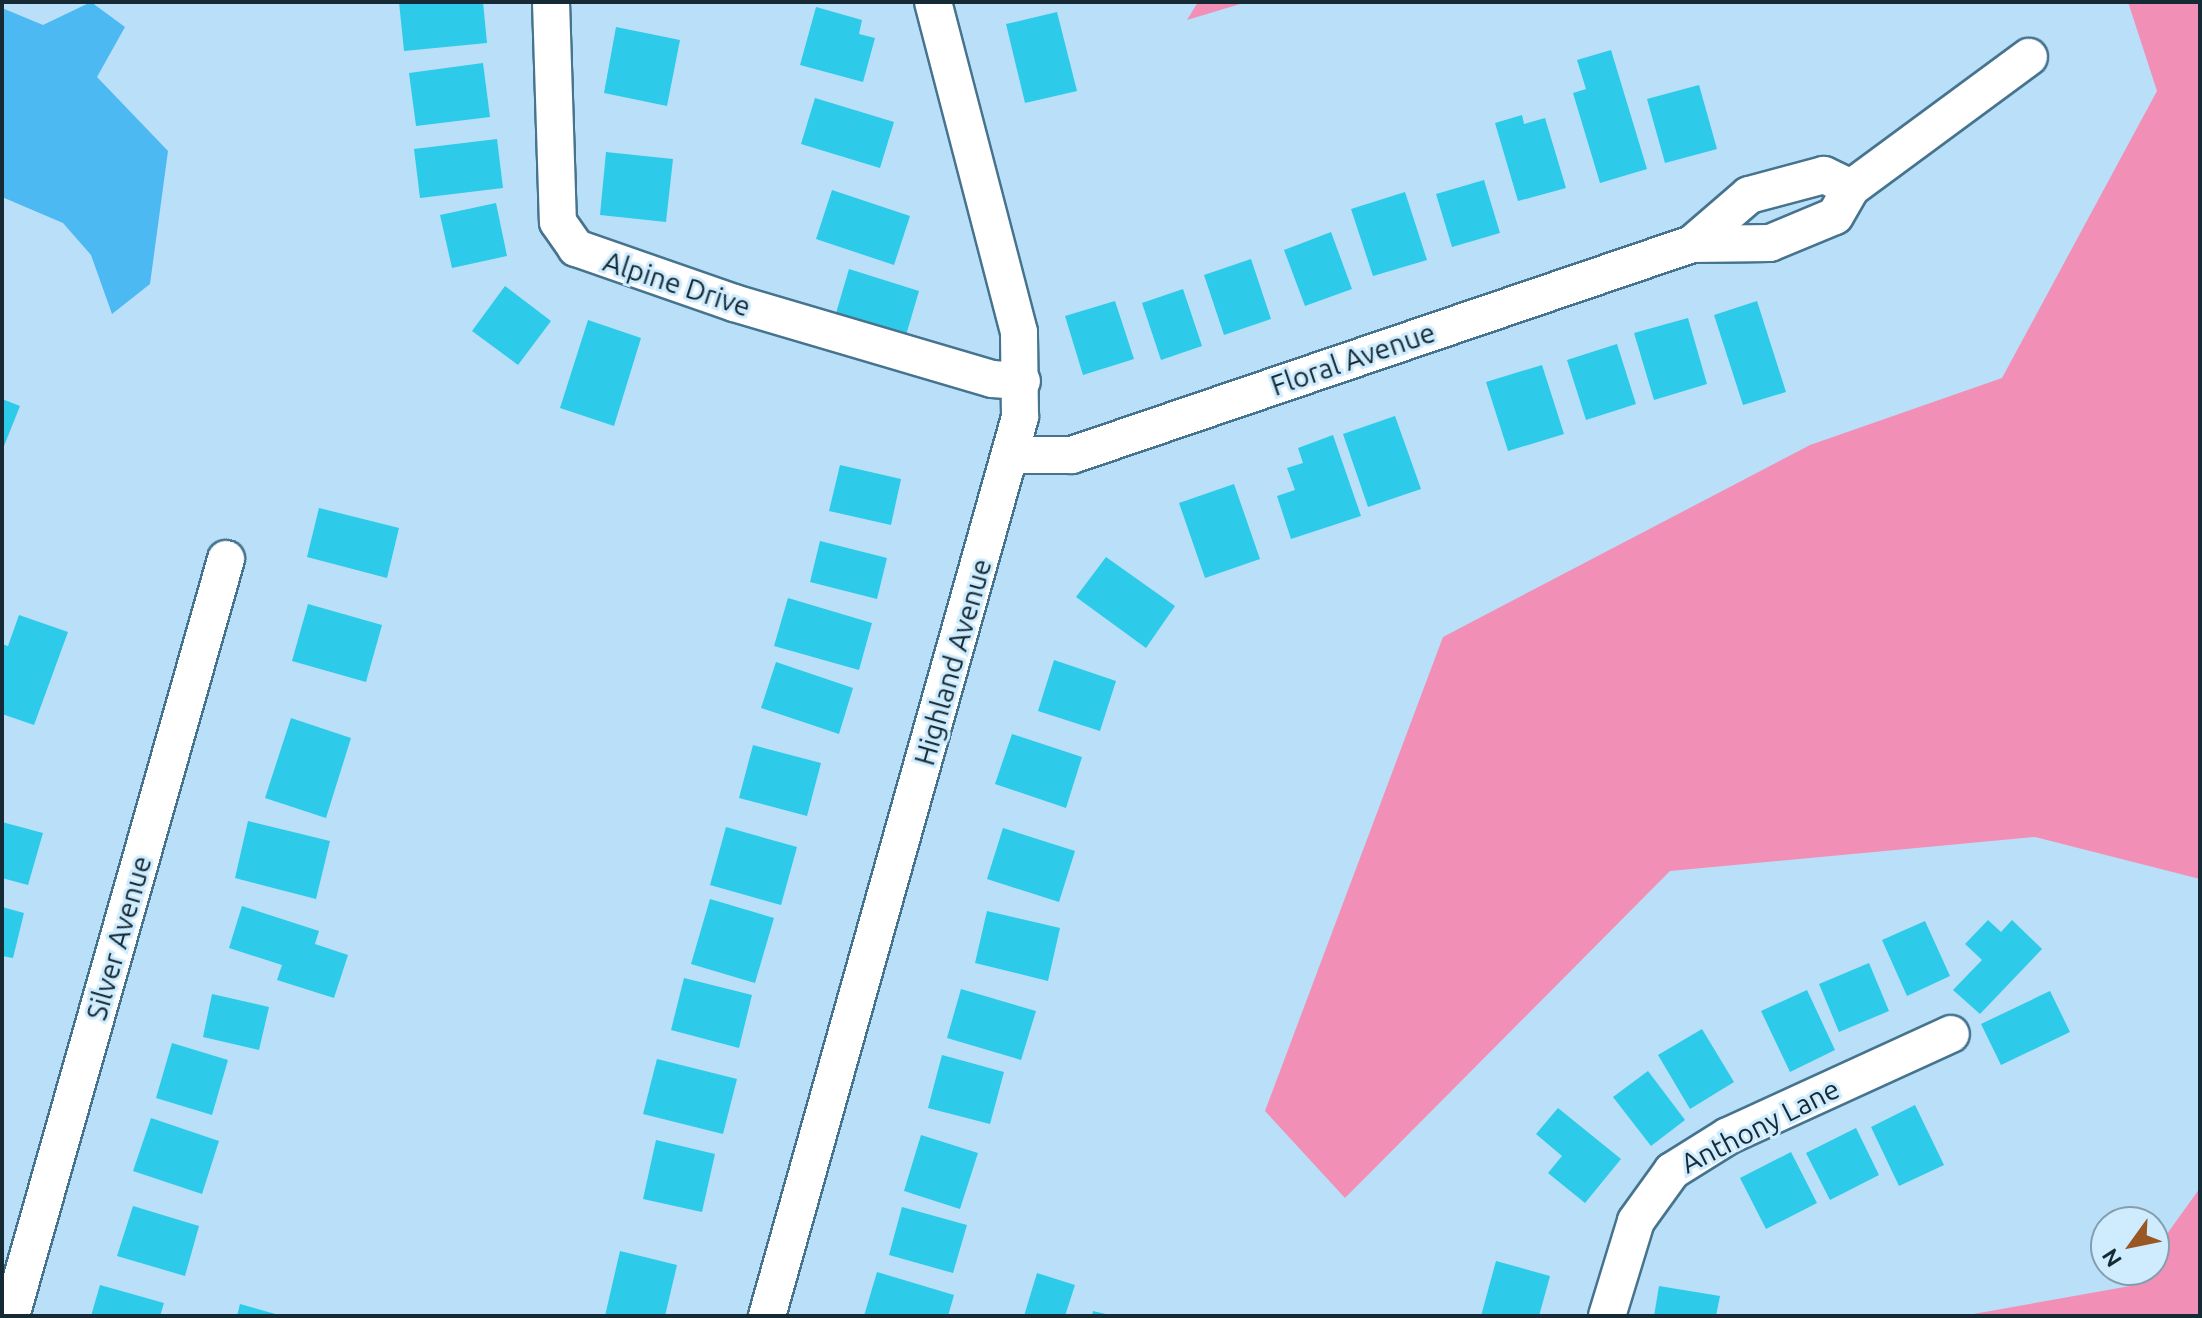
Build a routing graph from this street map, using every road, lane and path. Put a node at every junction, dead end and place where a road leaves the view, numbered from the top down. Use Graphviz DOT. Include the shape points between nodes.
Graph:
graph roads {
  1 [pos="551,2"];
  2 [pos="933,2"];
  3 [pos="2029,57"];
  4 [pos="1851,188"];
  5 [pos="1692,244"];
  6 [pos="1022,381"];
  7 [pos="1012,455"];
  8 [pos="226,559"];
  9 [pos="1951,1034"];
  10 [pos="15,1255"];
  11 [pos="11,1316"];
  12 [pos="767,1316"];
  13 [pos="1607,1316"];
  1 -- 6 [label="street, Alpine Drive" via="558,222 576,248 734,303 992,379"];
  2 -- 6 [label="street, Highland Avenue" via="1019,332"];
  3 -- 4 [label="street, Floral Avenue"];
  4 -- 5 [label="street, Floral Avenue" via="1835,216 1770,243"];
  4 -- 5 [label="street, Floral Avenue" via="1824,175 1749,195"];
  5 -- 7 [label="street, Floral Avenue" via="1072,455"];
  6 -- 7 [label="street, Highland Avenue"];
  7 -- 12 [label="street, Highland Avenue"];
  8 -- 10 [label="street, Silver Avenue"];
  9 -- 13 [label="street, Anthony Lane" via="1728,1136 1672,1171 1636,1221"];
  10 -- 11 [label="street, Silver Avenue"];
}
